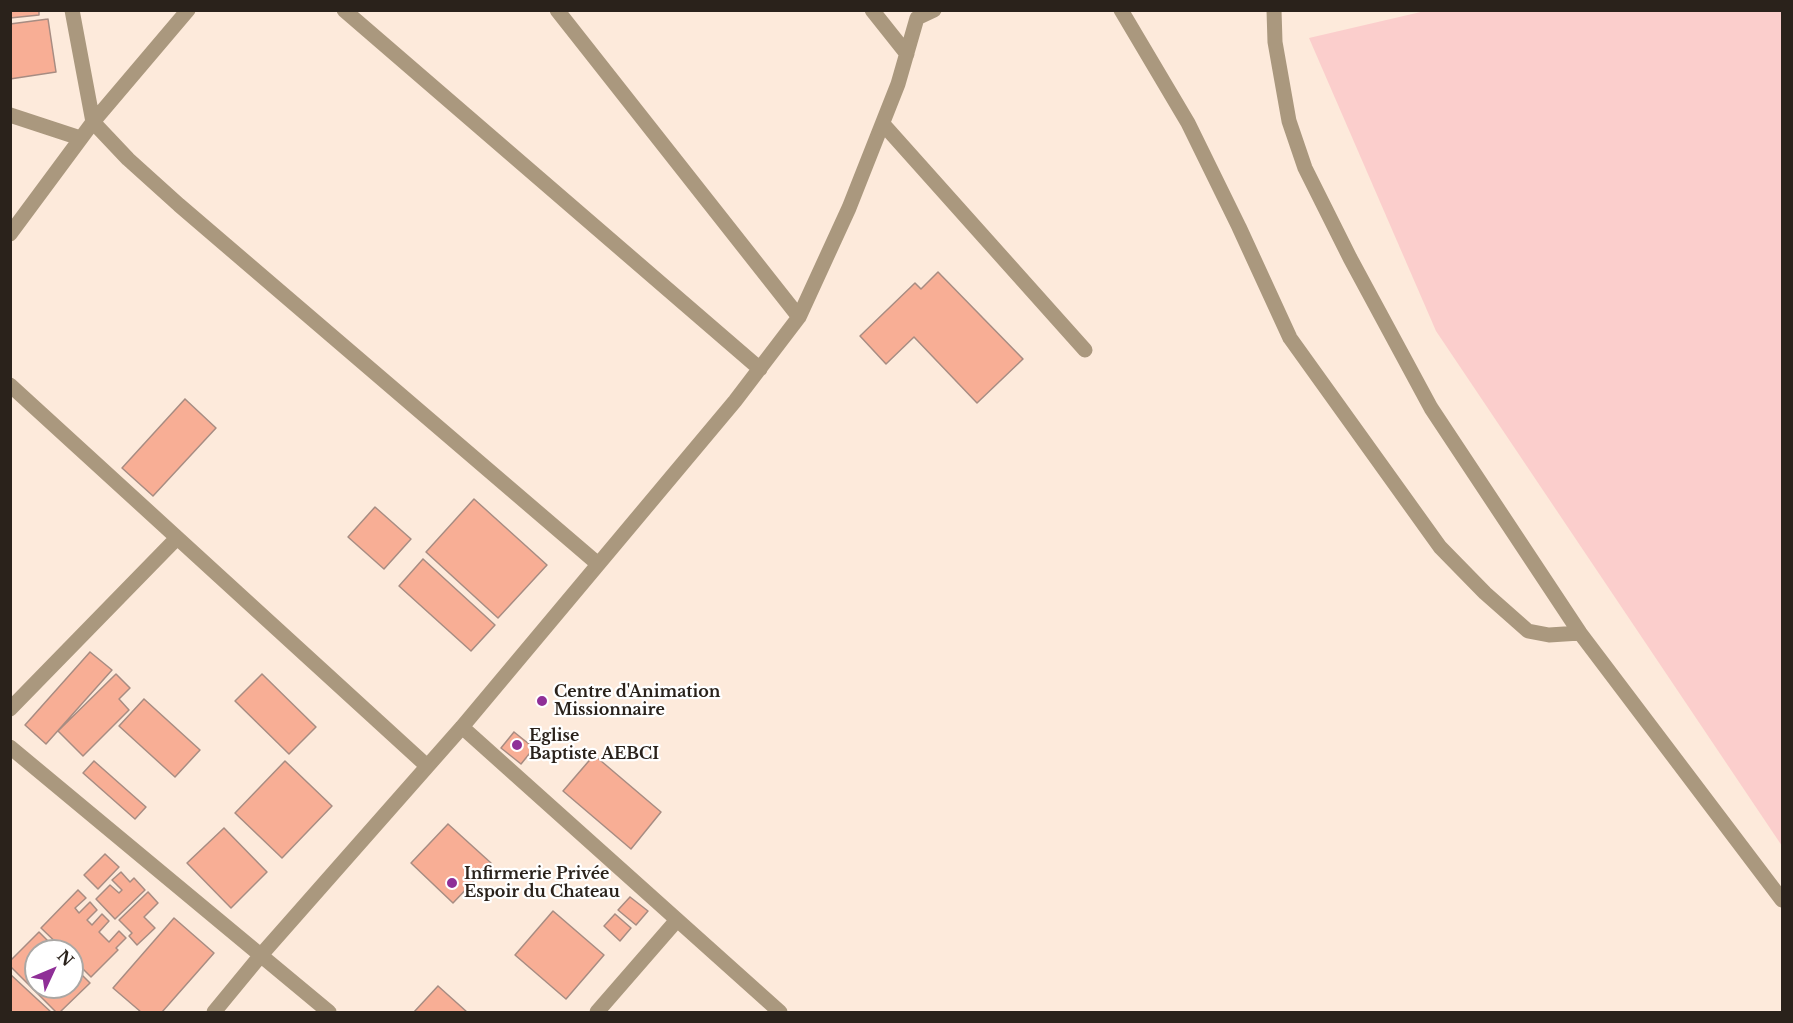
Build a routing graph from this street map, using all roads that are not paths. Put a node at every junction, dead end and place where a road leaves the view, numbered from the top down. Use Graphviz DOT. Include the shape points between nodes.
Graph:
graph roads {
  1 [pos="72,10"];
  2 [pos="188,10"];
  3 [pos="344,10"];
  4 [pos="557,10"];
  5 [pos="872,10"];
  6 [pos="934,10"];
  7 [pos="1121,10"];
  8 [pos="1274,10"];
  9 [pos="918,14"];
  10 [pos="907,54"];
  11 [pos="10,115"];
  12 [pos="93,122"];
  13 [pos="883,124"];
  14 [pos="80,138"];
  15 [pos="10,234"];
  16 [pos="799,317"];
  17 [pos="1085,350"];
  18 [pos="760,369"];
  19 [pos="10,385"];
  20 [pos="177,538"];
  21 [pos="598,564"];
  22 [pos="1580,633"];
  23 [pos="10,709"];
  24 [pos="462,727"];
  25 [pos="10,747"];
  26 [pos="427,766"];
  27 [pos="1782,900"];
  28 [pos="677,920"];
  29 [pos="261,955"];
  30 [pos="214,1012"];
  31 [pos="329,1012"];
  32 [pos="597,1012"];
  33 [pos="780,1012"];
  1 -- 12 [label="street"];
  2 -- 12 [label="street"];
  3 -- 18 [label="street"];
  4 -- 16 [label="street"];
  5 -- 10 [label="street"];
  6 -- 9 [label="street"];
  7 -- 22 [label="street" via="1188,123 1290,338 1440,547 1528,630 1549,635"];
  8 -- 22 [label="street" via="1275,42 1289,121 1305,168 1431,408"];
  9 -- 10 [label="street"];
  10 -- 13 [label="street"];
  11 -- 14 [label="street"];
  12 -- 14 [label="street"];
  12 -- 21 [label="street" via="179,205"];
  13 -- 16 [label="street"];
  13 -- 17 [label="street"];
  14 -- 15 [label="street"];
  16 -- 18 [label="street"];
  18 -- 21 [label="street"];
  19 -- 20 [label="street"];
  20 -- 23 [label="street"];
  20 -- 26 [label="street"];
  21 -- 24 [label="street"];
  22 -- 27 [label="street"];
  24 -- 26 [label="street"];
  24 -- 28 [label="street"];
  25 -- 29 [label="street"];
  26 -- 29 [label="street"];
  28 -- 32 [label="street"];
  28 -- 33 [label="street"];
  29 -- 30 [label="street"];
  29 -- 31 [label="street"];
}
